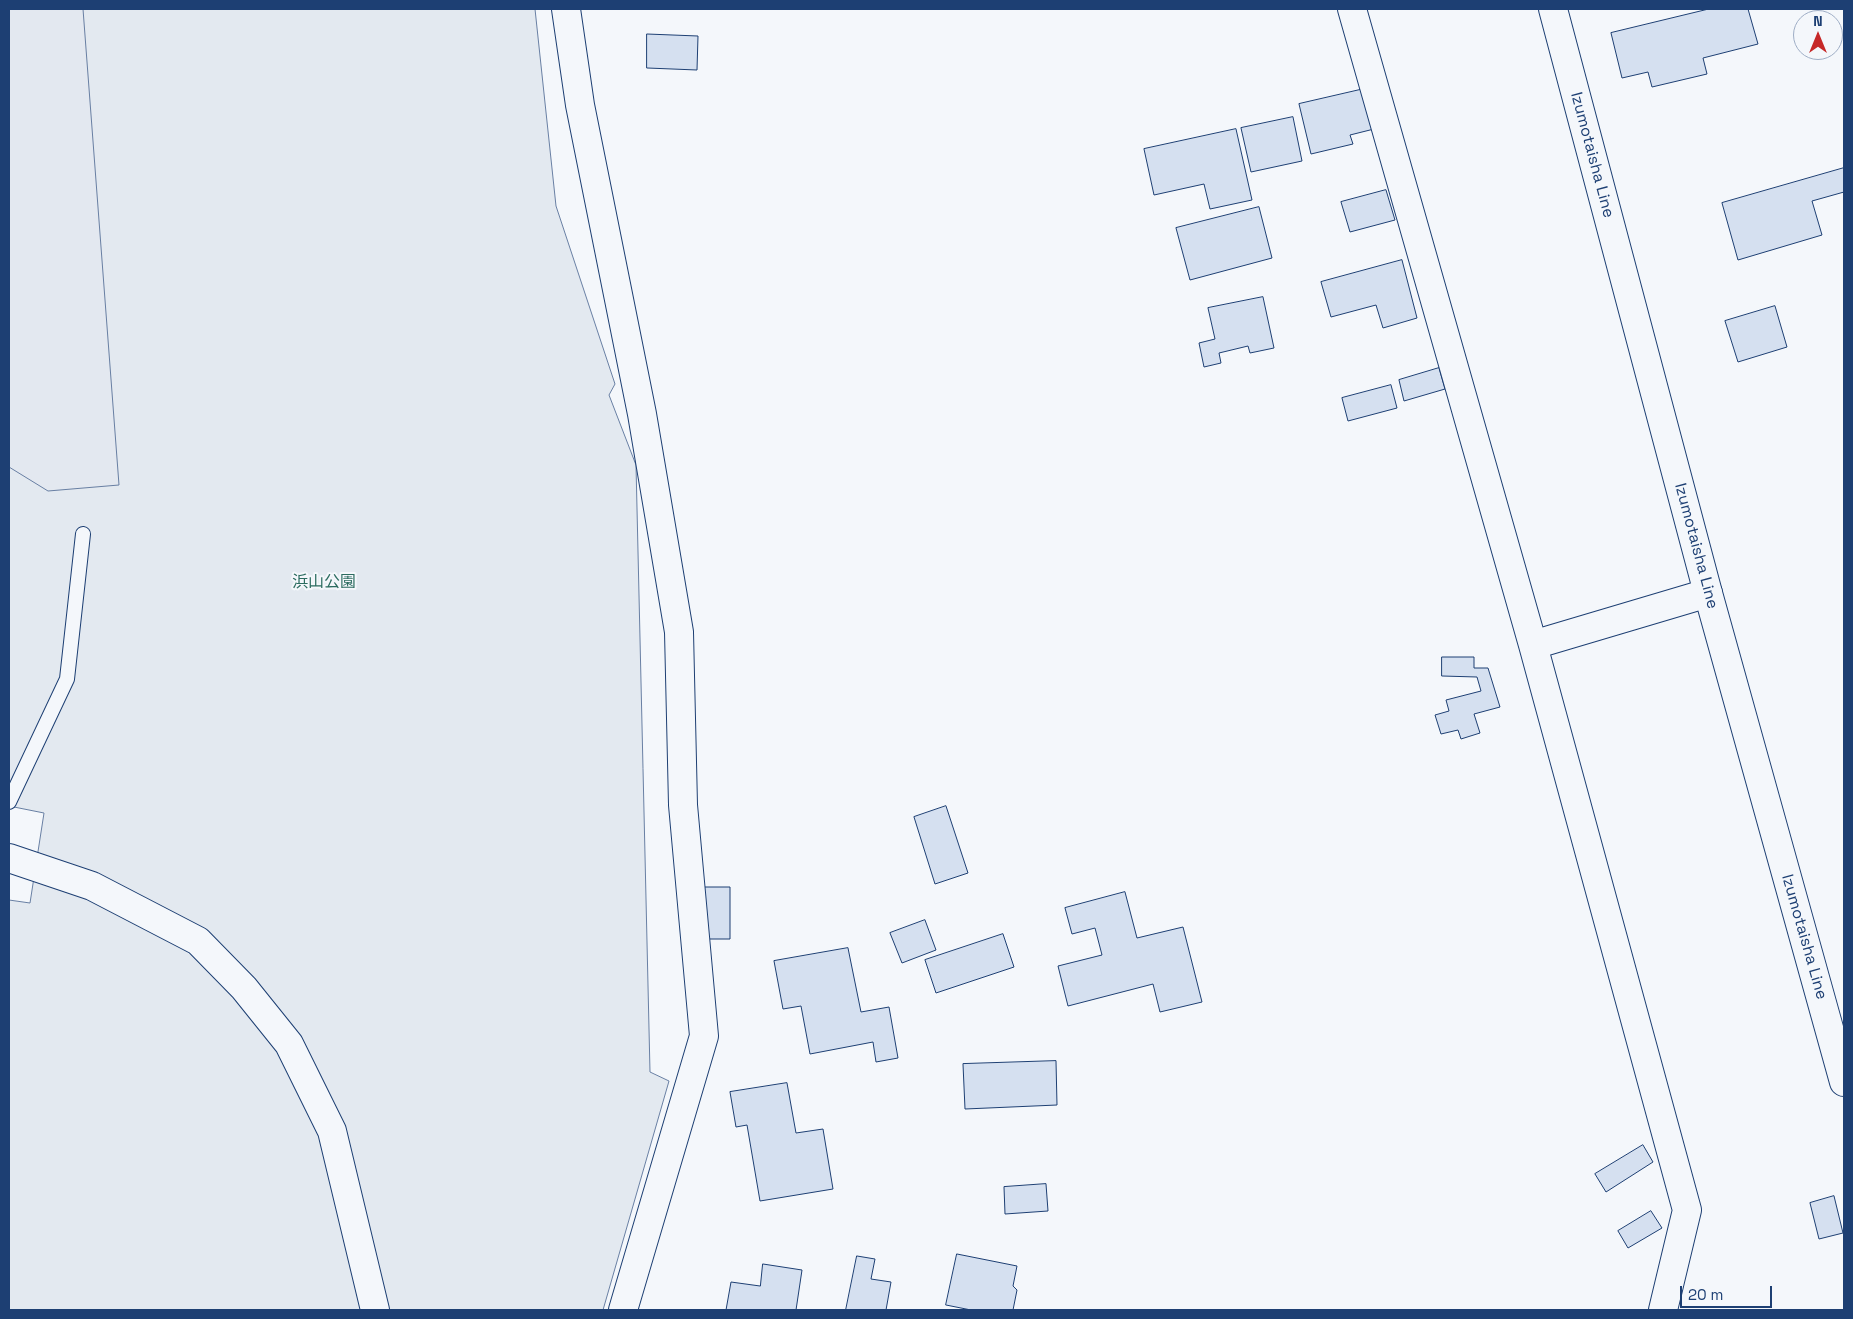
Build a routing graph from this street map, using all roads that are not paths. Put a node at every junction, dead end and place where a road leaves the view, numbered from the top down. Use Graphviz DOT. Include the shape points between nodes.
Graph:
graph roads {
  1 [pos="566,9"];
  2 [pos="1352,9"];
  3 [pos="1555,9"];
  4 [pos="83,534"];
  5 [pos="1708,593"];
  6 [pos="1533,645"];
  7 [pos="9,802"];
  8 [pos="9,858"];
  9 [pos="1844,1082"];
  10 [pos="375,1310"];
  11 [pos="623,1310"];
  12 [pos="1662,1310"];
  1 -- 11 [label="street" via="580,105 642,414 679,632 683,806 704,1036"];
  2 -- 6 [label="street"];
  3 -- 5 [label="street, Izumotaisha Line"];
  4 -- 7 [label="lane" via="68,679"];
  5 -- 6 [label="street"];
  5 -- 9 [label="street, Izumotaisha Line"];
  6 -- 12 [label="street" via="1688,1210"];
  8 -- 10 [label="street" via="92,886 198,941 244,988 289,1044 332,1131"];
}
